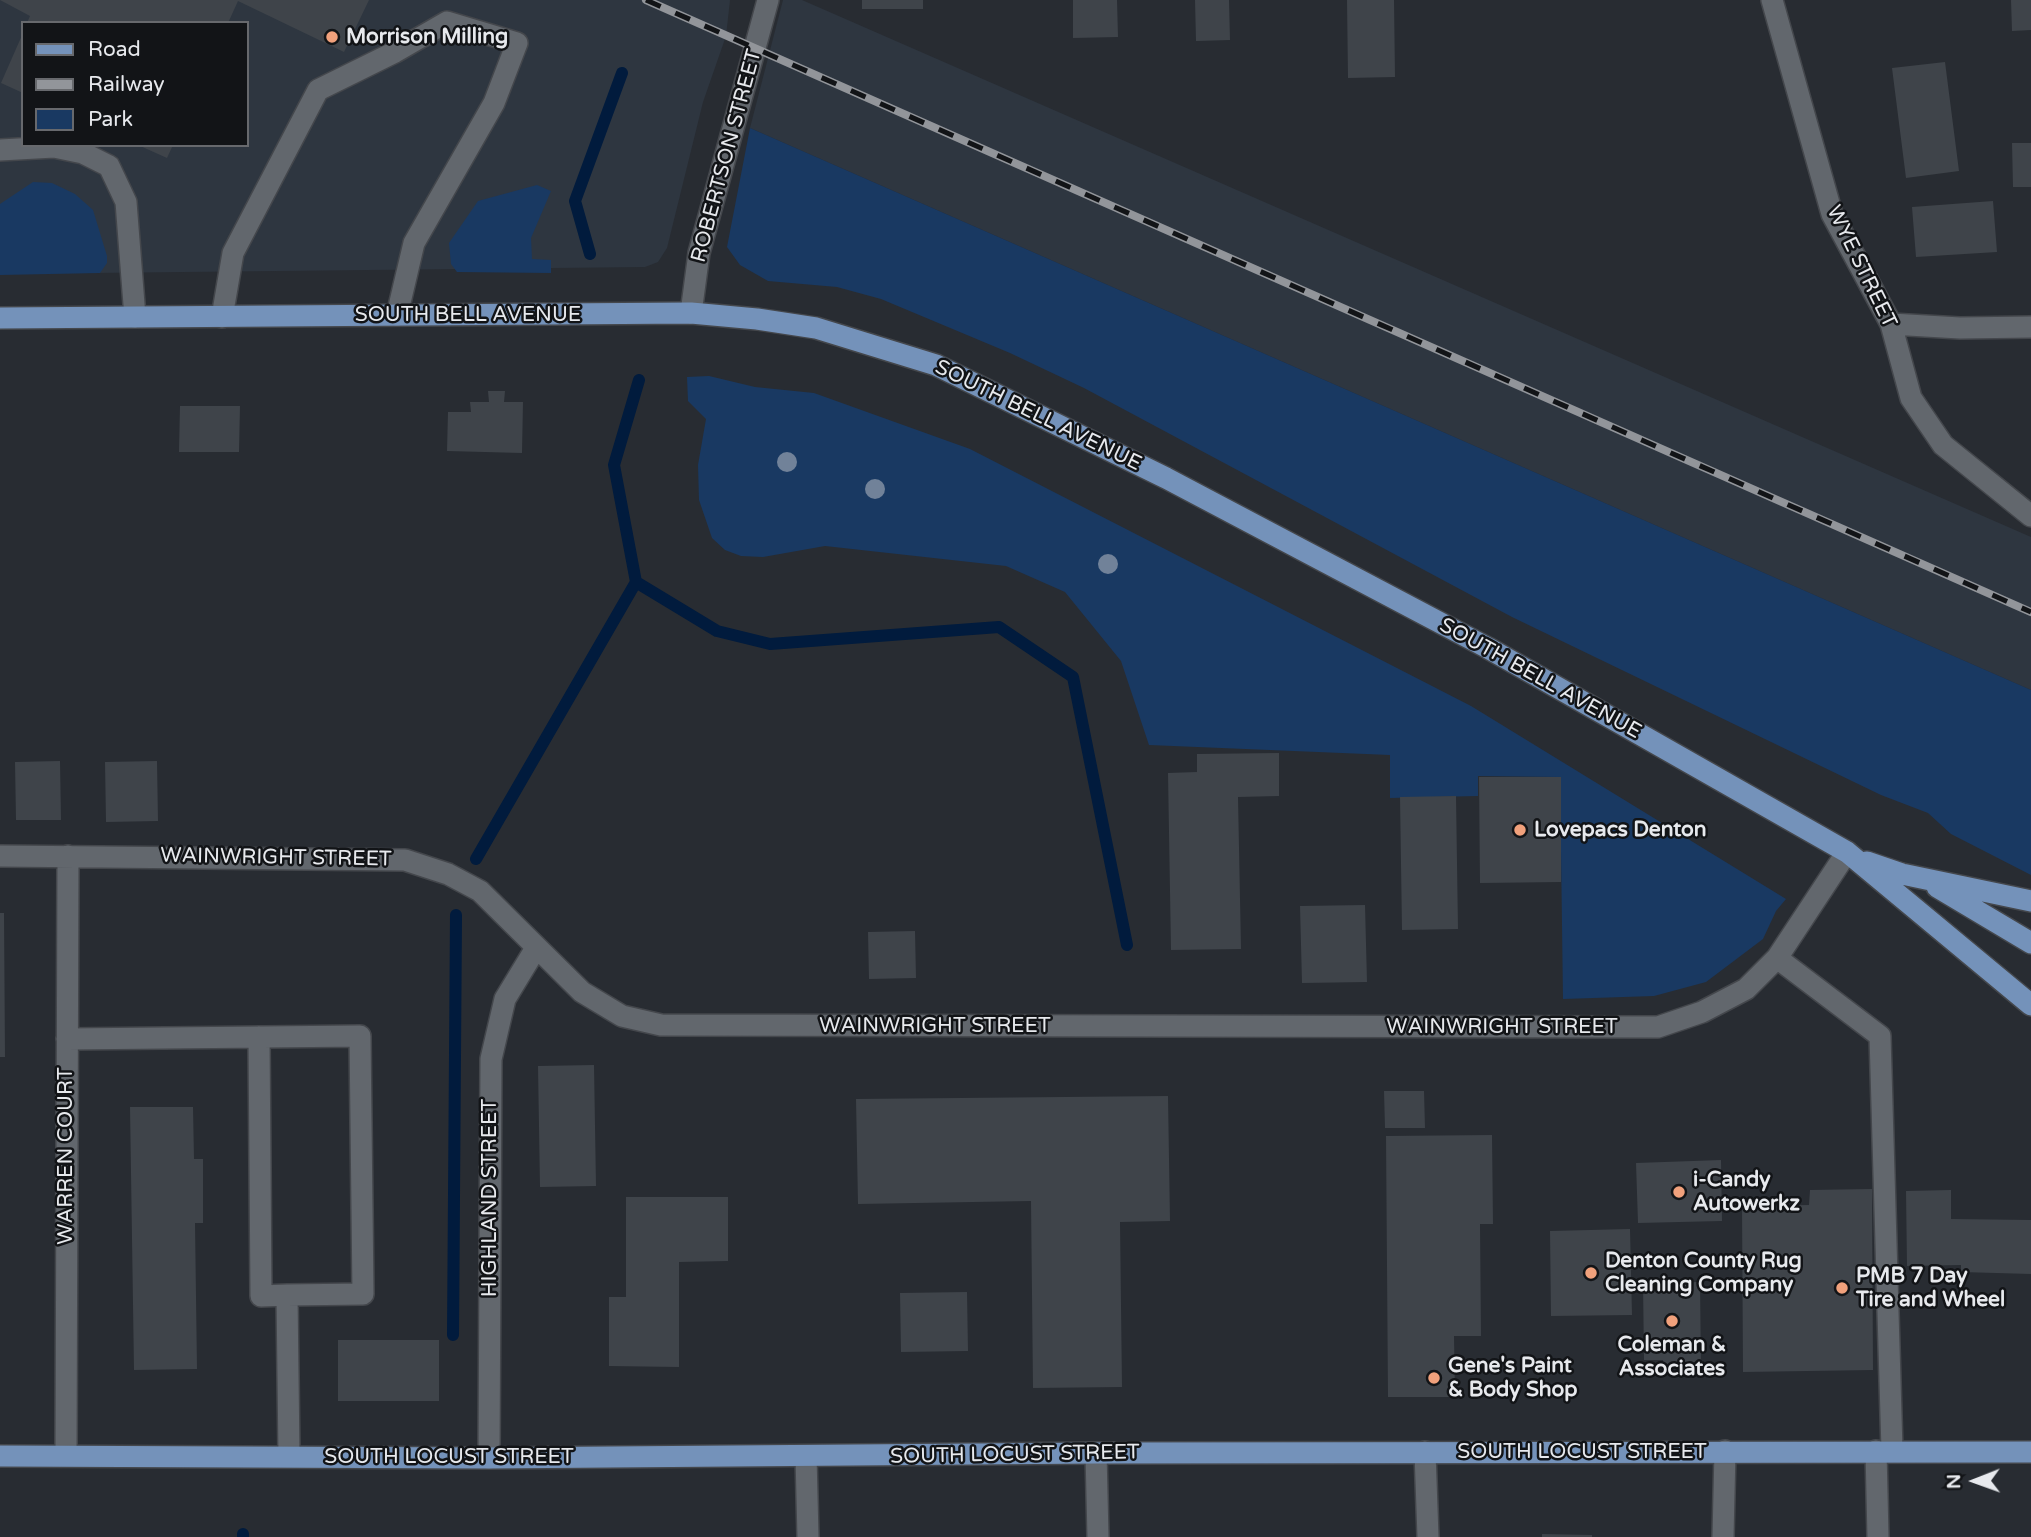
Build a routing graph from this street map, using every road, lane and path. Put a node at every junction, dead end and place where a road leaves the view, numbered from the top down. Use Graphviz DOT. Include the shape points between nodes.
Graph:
graph roads {
  1 [pos="768,0"];
  2 [pos="1772,0"];
  3 [pos="0,150"];
  4 [pos="691,313"];
  5 [pos="397,315"];
  6 [pos="135,317"];
  7 [pos="222,317"];
  8 [pos="0,318"];
  9 [pos="1891,324"];
  10 [pos="2031,327"];
  11 [pos="2031,516"];
  12 [pos="1851,855"];
  13 [pos="0,856"];
  14 [pos="68,856"];
  15 [pos="1902,874"];
  16 [pos="2031,901"];
  17 [pos="2031,943"];
  18 [pos="1957,945"];
  19 [pos="536,948"];
  20 [pos="1777,958"];
  21 [pos="2031,988"];
  22 [pos="2031,1005"];
  23 [pos="258,1037"];
  24 [pos="66,1039"];
  25 [pos="287,1295"];
  26 [pos="1884,1450"];
  27 [pos="1725,1451"];
  28 [pos="1425,1452"];
  29 [pos="2031,1452"];
  30 [pos="1096,1453"];
  31 [pos="66,1455"];
  32 [pos="0,1456"];
  33 [pos="289,1457"];
  34 [pos="806,1457"];
  35 [pos="489,1458"];
  36 [pos="808,1537"];
  37 [pos="1098,1537"];
  38 [pos="1428,1537"];
  39 [pos="1723,1537"];
  40 [pos="1878,1537"];
  1 -- 4 [label="street, ROBERTSON STREET" via="699,253"];
  2 -- 9 [label="street, WYE STREET" via="1832,214"];
  3 -- 6 [label="street" via="54,147 83,153 109,166 126,202"];
  4 -- 5 [label="main road, SOUTH BELL AVENUE"];
  4 -- 12 [label="main road, SOUTH BELL AVENUE" via="816,328 973,381 1488,648"];
  5 -- 7 [label="main road, SOUTH BELL AVENUE"];
  5 -- 7 [label="street" via="414,243 494,103 517,43 447,22 318,90 233,253"];
  6 -- 7 [label="main road, SOUTH BELL AVENUE"];
  6 -- 8 [label="main road, SOUTH BELL AVENUE"];
  9 -- 10 [label="street"];
  9 -- 11 [label="street, WYE STREET" via="1911,398 1943,446"];
  12 -- 15 [label="main road, SOUTH BELL AVENUE"];
  12 -- 18 [label="main road, SOUTH BELL AVENUE"];
  12 -- 20 [label="street, WAINWRIGHT STREET"];
  13 -- 14 [label="street, WAINWRIGHT STREET"];
  14 -- 19 [label="street, WAINWRIGHT STREET" via="405,860 480,891"];
  14 -- 24 [label="street, WARREN COURT"];
  15 -- 16 [label="main road, SOUTH BELL AVENUE"];
  15 -- 17 [label="main road, SOUTH BELL AVENUE" via="1945,891"];
  18 -- 21 [label="main road, SOUTH BELL AVENUE"];
  18 -- 22 [label="main road, SOUTH BELL AVENUE"];
  19 -- 20 [label="street, WAINWRIGHT STREET" via="582,992 622,1016 661,1025 1658,1027 1702,1012 1746,989"];
  19 -- 35 [label="street, HIGHLAND STREET" via="505,999 491,1059"];
  20 -- 26 [label="street" via="1880,1036"];
  23 -- 24 [label="street"];
  23 -- 25 [label="street" via="261,1296"];
  23 -- 25 [label="street" via="360,1036 363,1294"];
  24 -- 31 [label="street, WARREN COURT"];
  25 -- 33 [label="street"];
  26 -- 27 [label="main road, SOUTH LOCUST STREET"];
  26 -- 29 [label="main road, SOUTH LOCUST STREET"];
  26 -- 40 [label="street"];
  27 -- 28 [label="main road, SOUTH LOCUST STREET"];
  27 -- 39 [label="street"];
  28 -- 30 [label="main road, SOUTH LOCUST STREET"];
  28 -- 38 [label="street"];
  30 -- 34 [label="main road, SOUTH LOCUST STREET"];
  30 -- 37 [label="street"];
  31 -- 32 [label="main road, SOUTH LOCUST STREET"];
  31 -- 33 [label="main road, SOUTH LOCUST STREET"];
  33 -- 35 [label="main road, SOUTH LOCUST STREET"];
  34 -- 35 [label="main road, SOUTH LOCUST STREET"];
  34 -- 36 [label="street"];
}
